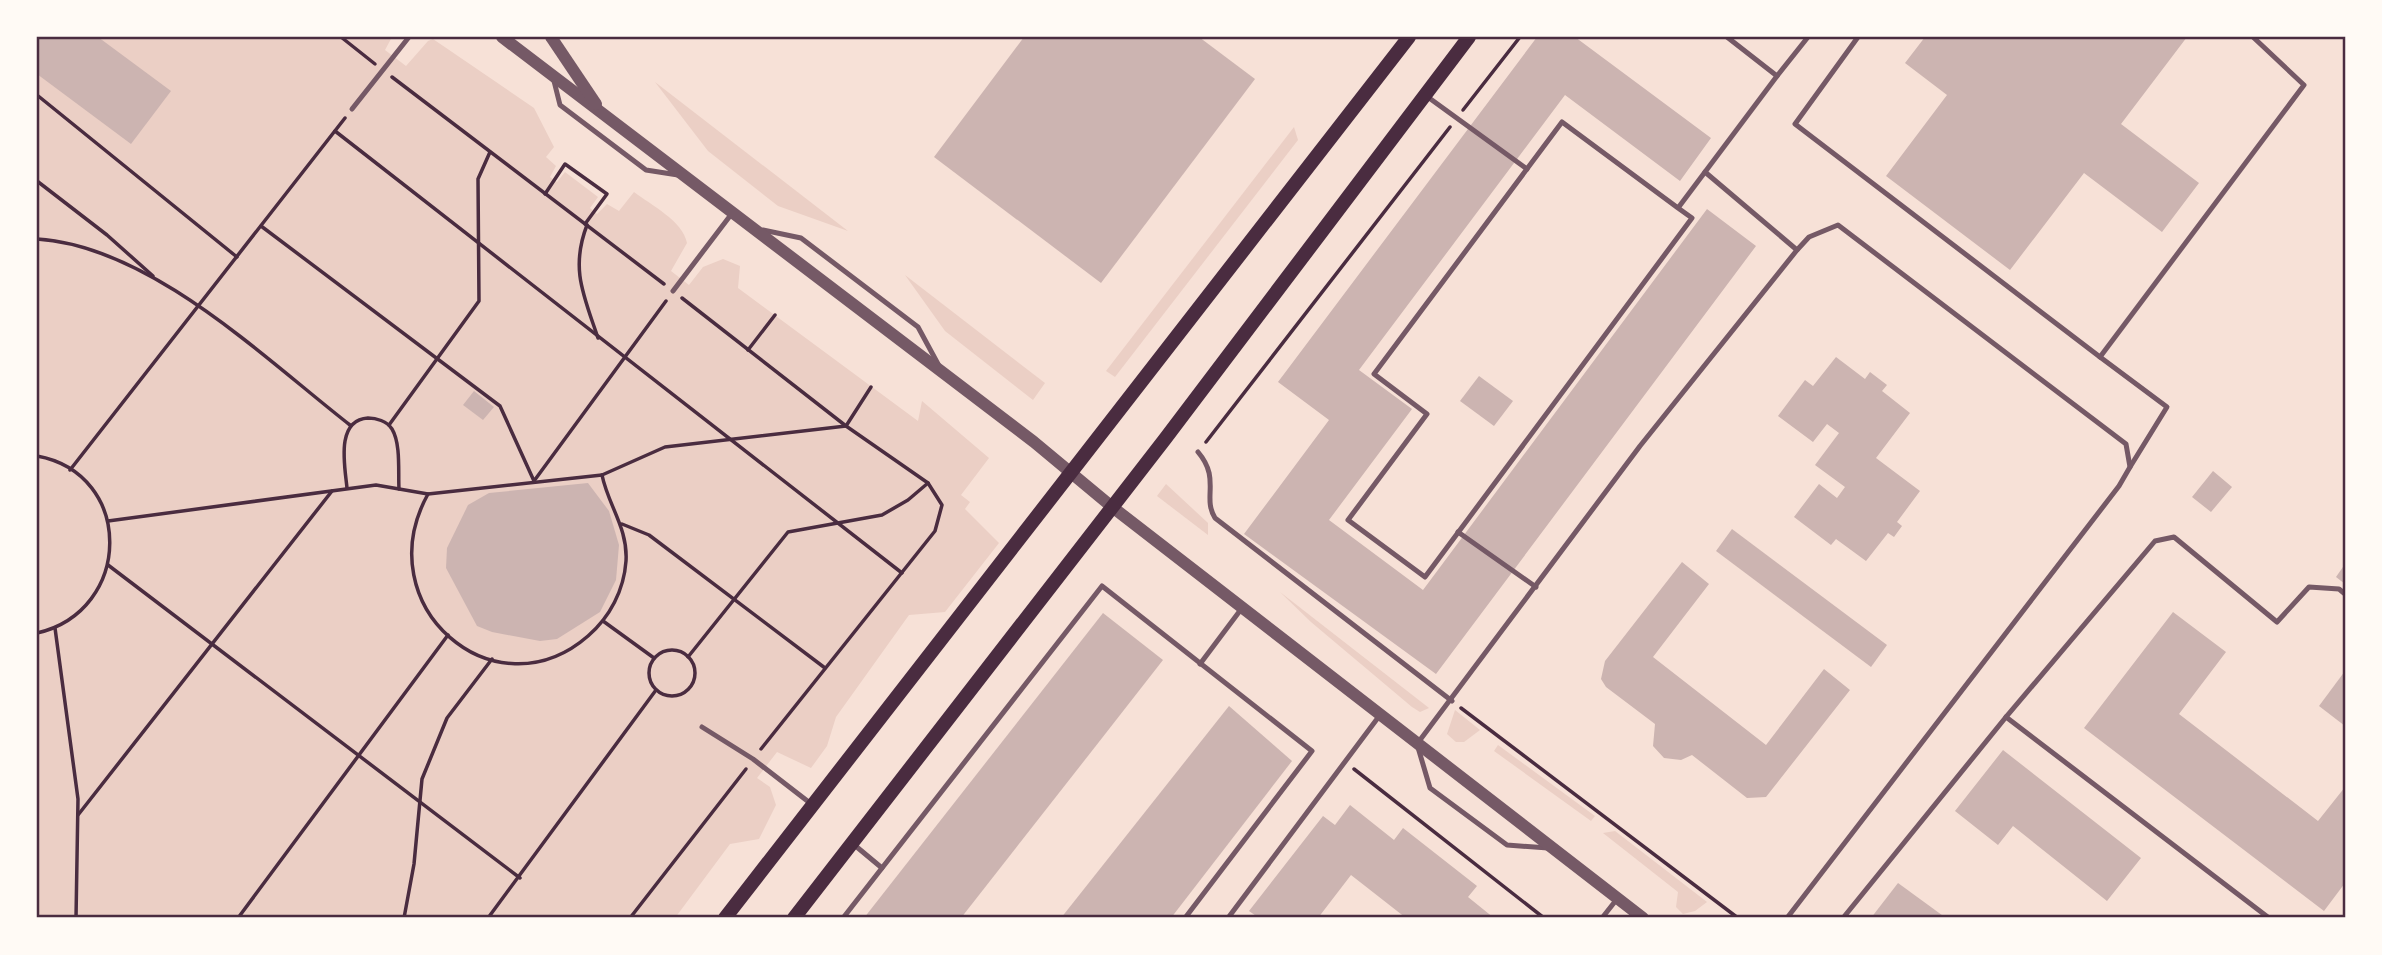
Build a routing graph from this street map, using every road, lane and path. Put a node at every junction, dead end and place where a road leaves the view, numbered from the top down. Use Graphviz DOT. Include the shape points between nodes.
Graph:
graph roads {
  1 [pos="341,37"];
  2 [pos="409,37"];
  3 [pos="502,37"];
  4 [pos="551,37"];
  5 [pos="1409,37"];
  6 [pos="1469,37"];
  7 [pos="1520,37"];
  8 [pos="1727,37"];
  9 [pos="1808,37"];
  10 [pos="1858,37"];
  11 [pos="2253,37"];
  12 [pos="383,70"];
  13 [pos="552,75"];
  14 [pos="1777,76"];
  15 [pos="37,95"];
  16 [pos="1425,95"];
  17 [pos="352,109"];
  18 [pos="602,113"];
  19 [pos="1457,118"];
  20 [pos="335,131"];
  21 [pos="490,152"];
  22 [pos="1527,169"];
  23 [pos="1705,172"];
  24 [pos="685,176"];
  25 [pos="37,181"];
  26 [pos="545,194"];
  27 [pos="1678,208"];
  28 [pos="733,212"];
  29 [pos="586,225"];
  30 [pos="261,226"];
  31 [pos="754,229"];
  32 [pos="37,239"];
  33 [pos="478,244"];
  34 [pos="1797,250"];
  35 [pos="237,257"];
  36 [pos="157,280"];
  37 [pos="673,291"];
  38 [pos="199,306"];
  39 [pos="775,315"];
  40 [pos="598,338"];
  41 [pos="748,350"];
  42 [pos="2100,356"];
  43 [pos="437,359"];
  44 [pos="624,359"];
  45 [pos="943,373"];
  46 [pos="872,387"];
  47 [pos="350,425"];
  48 [pos="389,425"];
  49 [pos="846,426"];
  50 [pos="729,440"];
  51 [pos="1198,452"];
  52 [pos="37,456"];
  53 [pos="2130,467"];
  54 [pos="70,470"];
  55 [pos="1070,473"];
  56 [pos="602,475"];
  57 [pos="534,481"];
  58 [pos="928,483"];
  59 [pos="347,489"];
  60 [pos="399,489"];
  61 [pos="332,491"];
  62 [pos="428,494"];
  63 [pos="1111,506"];
  64 [pos="108,521"];
  65 [pos="837,523"];
  66 [pos="622,524"];
  67 [pos="1458,531"];
  68 [pos="108,565"];
  69 [pos="902,573"];
  70 [pos="1536,587"];
  71 [pos="2345,594"];
  72 [pos="734,599"];
  73 [pos="1242,608"];
  74 [pos="603,621"];
  75 [pos="55,628"];
  76 [pos="37,634"];
  77 [pos="448,635"];
  78 [pos="212,644"];
  79 [pos="688,657"];
  80 [pos="654,658"];
  81 [pos="492,659"];
  82 [pos="1200,664"];
  83 [pos="826,668"];
  84 [pos="656,690"];
  85 [pos="1452,701"];
  86 [pos="1458,706"];
  87 [pos="1380,715"];
  88 [pos="2006,717"];
  89 [pos="702,727"];
  90 [pos="1417,744"];
  91 [pos="359,755"];
  92 [pos="753,759"];
  93 [pos="1344,762"];
  94 [pos="420,802"];
  95 [pos="813,805"];
  96 [pos="79,815"];
  97 [pos="852,843"];
  98 [pos="1553,849"];
  99 [pos="882,868"];
  100 [pos="520,878"];
  101 [pos="1617,898"];
  102 [pos="76,918"];
  103 [pos="238,918"];
  104 [pos="404,918"];
  105 [pos="488,918"];
  106 [pos="630,918"];
  107 [pos="725,918"];
  108 [pos="794,918"];
  109 [pos="843,918"];
  110 [pos="1185,918"];
  111 [pos="1228,918"];
  112 [pos="1544,918"];
  113 [pos="1602,918"];
  114 [pos="1643,918"];
  115 [pos="1738,918"];
  116 [pos="1787,918"];
  117 [pos="1843,918"];
  118 [pos="2269,918"];
  1 -- 12 [label="path"];
  2 -- 12 [label="lane"];
  3 -- 13 [label="street"];
  4 -- 18 [label="street"];
  5 -- 55 [label="main road"];
  6 -- 16 [label="main road"];
  7 -- 19 [label="path"];
  8 -- 14 [label="lane"];
  9 -- 14 [label="lane"];
  10 -- 42 [label="lane" via="1795,124"];
  11 -- 42 [label="lane" via="2305,86"];
  12 -- 17 [label="lane"];
  12 -- 21 [label="path"];
  13 -- 18 [label="street"];
  13 -- 24 [label="lane" via="560,105 646,170"];
  14 -- 23 [label="lane"];
  15 -- 35 [label="path"];
  16 -- 19 [label="lane"];
  16 -- 63 [label="main road"];
  17 -- 20 [label="path"];
  18 -- 24 [label="street"];
  19 -- 22 [label="lane"];
  19 -- 51 [label="path"];
  20 -- 30 [label="path"];
  20 -- 33 [label="path"];
  21 -- 26 [label="path"];
  21 -- 33 [label="path" via="478,179"];
  22 -- 27 [label="lane" via="1562,122"];
  22 -- 67 [label="lane" via="1374,374 1427,414 1348,520 1425,577"];
  23 -- 27 [label="lane"];
  23 -- 34 [label="lane"];
  24 -- 28 [label="street"];
  25 -- 36 [label="path"];
  26 -- 29 [label="path"];
  26 -- 29 [label="path" via="565,164 607,194"];
  27 -- 67 [label="lane" via="1692,218"];
  28 -- 31 [label="street"];
  28 -- 37 [label="lane"];
  29 -- 37 [label="path"];
  29 -- 40 [label="path" via="577,268"];
  30 -- 35 [label="path"];
  30 -- 43 [label="path"];
  31 -- 45 [label="street"];
  31 -- 45 [label="lane" via="801,238 897,310 918,327"];
  32 -- 36 [label="path" via="123,262"];
  33 -- 40 [label="path"];
  33 -- 43 [label="path" via="479,301"];
  34 -- 53 [label="lane" via="1809,237 1838,225 2126,444"];
  34 -- 70 [label="lane" via="1640,446"];
  35 -- 38 [label="path"];
  36 -- 38 [label="path"];
  37 -- 41 [label="path"];
  37 -- 44 [label="path"];
  38 -- 47 [label="path"];
  38 -- 54 [label="path"];
  39 -- 41 [label="path"];
  40 -- 44 [label="path"];
  41 -- 49 [label="path"];
  42 -- 53 [label="lane" via="2167,407"];
  43 -- 48 [label="path"];
  43 -- 57 [label="path" via="500,406"];
  44 -- 50 [label="path"];
  44 -- 57 [label="path"];
  45 -- 55 [label="street"];
  46 -- 49 [label="path"];
  47 -- 48 [label="path" via="361,418 375,418"];
  47 -- 59 [label="path" via="345,439"];
  48 -- 60 [label="path" via="396,439"];
  49 -- 50 [label="path"];
  49 -- 58 [label="path"];
  50 -- 56 [label="path" via="665,447"];
  50 -- 65 [label="path"];
  51 -- 85 [label="lane" via="1209,466 1215,519"];
  52 -- 54 [label="path"];
  53 -- 116 [label="lane"];
  54 -- 64 [label="path" via="87,483"];
  55 -- 63 [label="street"];
  55 -- 95 [label="main road"];
  56 -- 57 [label="path"];
  56 -- 66 [label="path"];
  57 -- 62 [label="path"];
  58 -- 65 [label="path" via="882,515"];
  58 -- 69 [label="path" via="942,505 935,531"];
  59 -- 60 [label="path" via="376,485"];
  59 -- 61 [label="path"];
  60 -- 62 [label="path"];
  61 -- 64 [label="path"];
  61 -- 78 [label="path"];
  62 -- 77 [label="path" via="413,528 411,566 421,602"];
  63 -- 73 [label="street"];
  63 -- 97 [label="main road"];
  64 -- 68 [label="path"];
  65 -- 69 [label="path"];
  65 -- 72 [label="path" via="788,532"];
  66 -- 72 [label="path" via="649,535"];
  66 -- 74 [label="path" via="623,580"];
  67 -- 70 [label="lane"];
  68 -- 75 [label="path" via="93,599 70,621"];
  68 -- 78 [label="path"];
  69 -- 83 [label="path"];
  70 -- 85 [label="lane"];
  71 -- 88 [label="lane" via="2339,589 2309,587 2277,622 2174,537 2155,541"];
  72 -- 79 [label="path"];
  72 -- 83 [label="path"];
  73 -- 82 [label="lane"];
  73 -- 87 [label="street"];
  74 -- 80 [label="path"];
  74 -- 81 [label="path" via="582,641 548,658 530,662"];
  75 -- 76 [label="path"];
  75 -- 96 [label="path"];
  77 -- 81 [label="path"];
  77 -- 91 [label="path"];
  78 -- 91 [label="path"];
  78 -- 96 [label="path"];
  79 -- 80 [label="path" via="670,650"];
  79 -- 84 [label="path" via="695,673 690,687 670,696"];
  80 -- 84 [label="path" via="649,676"];
  81 -- 94 [label="path" via="447,718 422,779"];
  82 -- 99 [label="lane" via="1102,586"];
  82 -- 110 [label="lane" via="1312,751"];
  83 -- 92 [label="path"];
  84 -- 100 [label="path"];
  85 -- 90 [label="lane"];
  86 -- 115 [label="path"];
  87 -- 90 [label="street"];
  87 -- 93 [label="lane"];
  88 -- 117 [label="lane"];
  88 -- 118 [label="lane"];
  89 -- 92 [label="lane"];
  90 -- 98 [label="street"];
  90 -- 98 [label="lane" via="1430,788 1507,845"];
  91 -- 94 [label="path"];
  91 -- 103 [label="path"];
  92 -- 95 [label="lane"];
  92 -- 106 [label="path"];
  93 -- 111 [label="lane"];
  93 -- 112 [label="path"];
  94 -- 100 [label="path"];
  94 -- 104 [label="path"];
  95 -- 107 [label="main road"];
  96 -- 102 [label="path"];
  97 -- 99 [label="lane"];
  97 -- 108 [label="main road"];
  98 -- 101 [label="street"];
  99 -- 109 [label="lane"];
  100 -- 105 [label="path"];
  101 -- 113 [label="lane"];
  101 -- 114 [label="street"];
}
